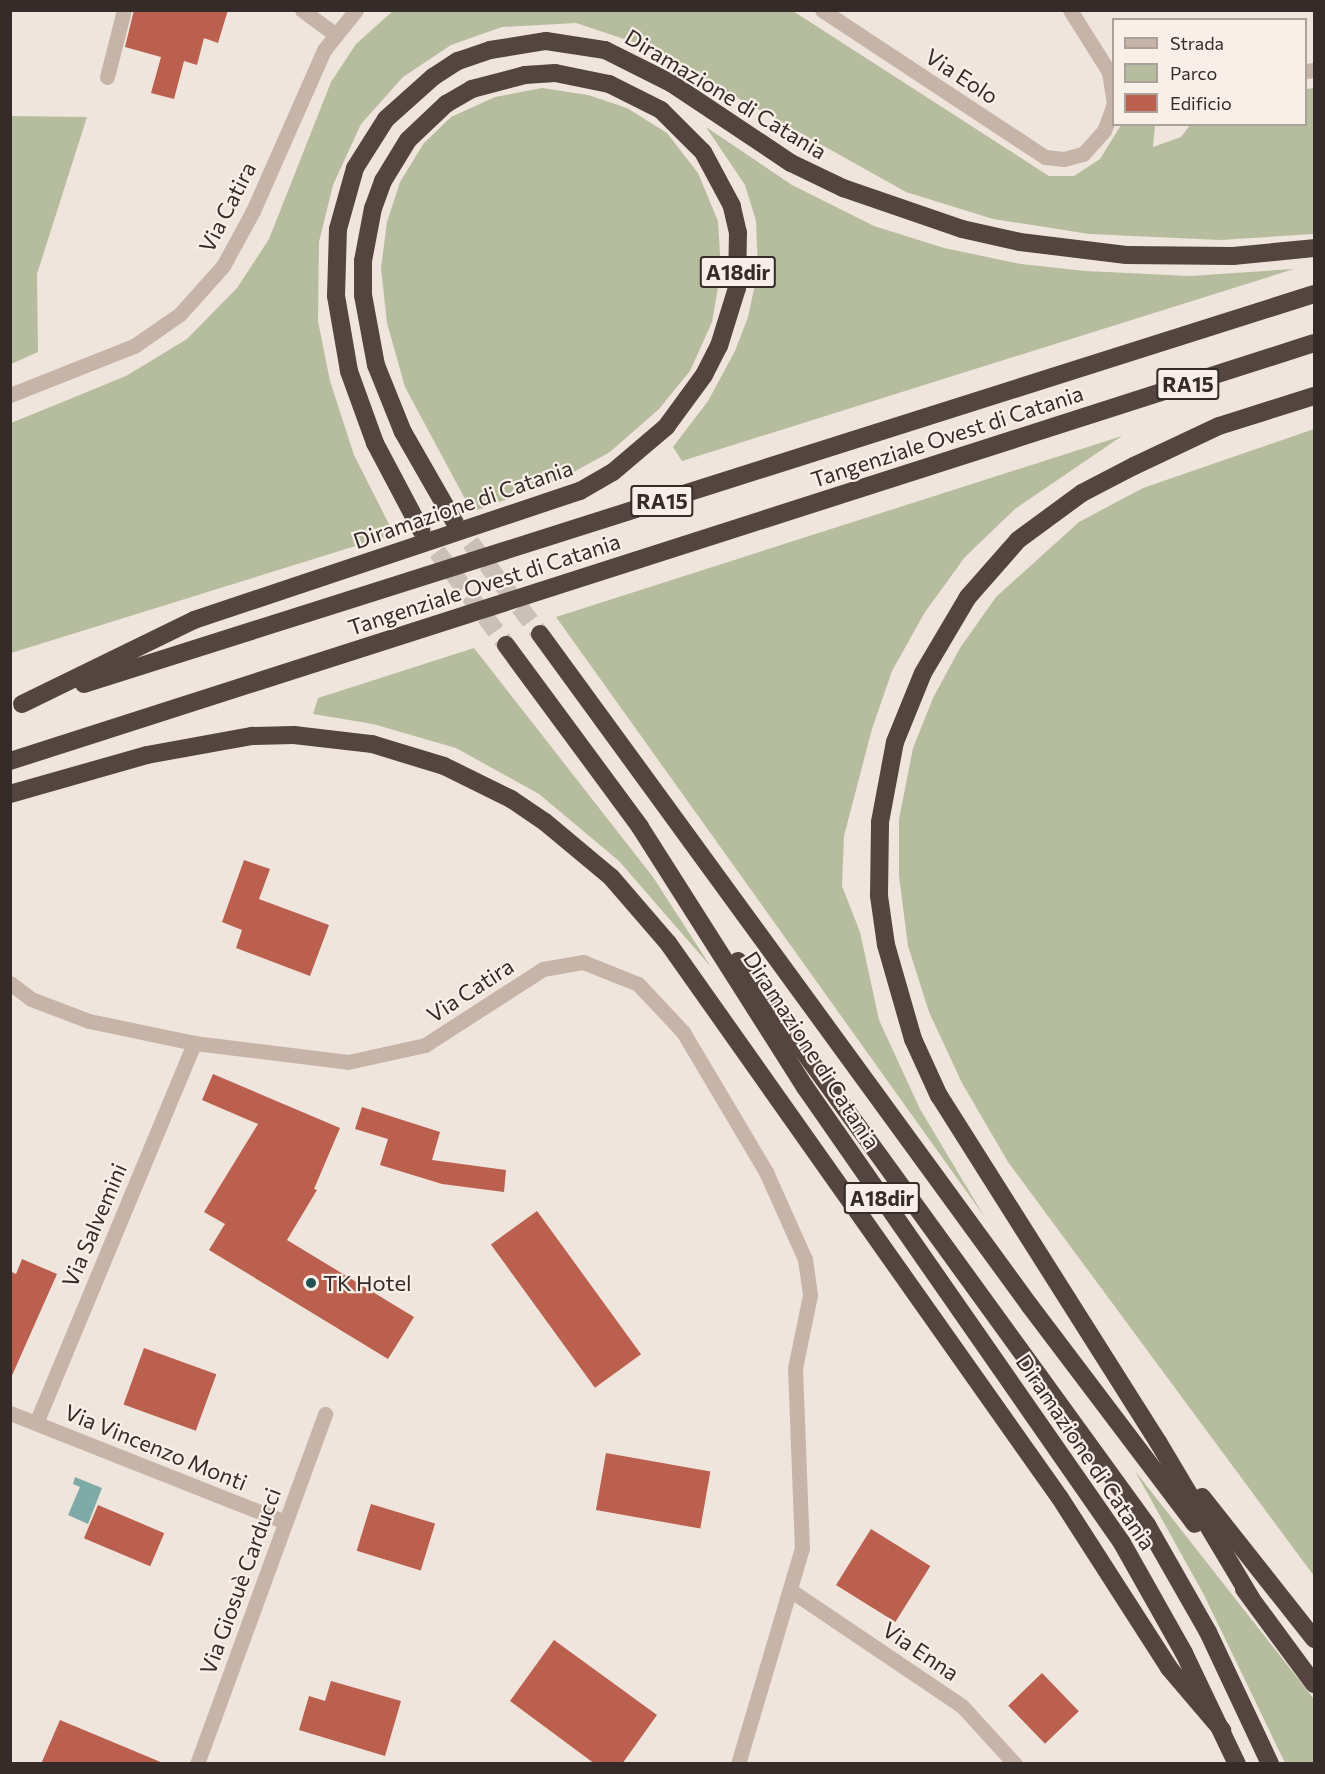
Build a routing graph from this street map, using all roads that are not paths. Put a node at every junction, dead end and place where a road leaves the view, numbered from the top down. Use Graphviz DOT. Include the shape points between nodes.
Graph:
graph roads {
  1 [pos="124,10"];
  2 [pos="302,10"];
  3 [pos="356,10"];
  4 [pos="822,10"];
  5 [pos="1070,10"];
  6 [pos="336,35"];
  7 [pos="107,77"];
  8 [pos="1111,82"];
  9 [pos="1112,106"];
  10 [pos="1314,248"];
  11 [pos="1314,294"];
  12 [pos="1314,343"];
  13 [pos="10,395"];
  14 [pos="1314,396"];
  15 [pos="454,521"];
  16 [pos="421,530"];
  17 [pos="540,634"];
  18 [pos="506,645"];
  19 [pos="16,705"];
  20 [pos="10,761"];
  21 [pos="10,794"];
  22 [pos="640,827"];
  23 [pos="10,983"];
  24 [pos="194,1043"];
  25 [pos="1030,1306"];
  26 [pos="10,1413"];
  27 [pos="325,1414"];
  28 [pos="36,1423"];
  29 [pos="1158,1442"];
  30 [pos="285,1522"];
  31 [pos="790,1590"];
  32 [pos="1251,1598"];
  33 [pos="1314,1639"];
  34 [pos="1314,1684"];
  35 [pos="1222,1730"];
  36 [pos="197,1764"];
  37 [pos="738,1764"];
  38 [pos="1015,1764"];
  39 [pos="1237,1764"];
  40 [pos="1270,1764"];
  1 -- 7 [label="street"];
  2 -- 6 [label="street"];
  3 -- 6 [label="street, Via Catira"];
  4 -- 9 [label="street, Via Eolo" via="1045,157 1064,159 1083,154 1104,131"];
  5 -- 8 [label="street"];
  6 -- 13 [label="street, Via Catira" via="324,50 253,211 223,266 180,314 134,346"];
  10 -- 16 [label="highway, Diramazione di Catania" via="1233,256 1126,255 1020,242 962,229 843,188 791,163 671,83 605,50 546,42 490,50 458,61 434,77 386,120 355,168 338,229 336,296 349,371 375,443"];
  11 -- 19 [label="highway, Tangenziale Ovest di Catania / RA15"];
  12 -- 20 [label="highway, Tangenziale Ovest di Catania / RA15"];
  14 -- 29 [label="highway" via="1219,426 1134,466 1082,493 1018,540 968,597 923,673 895,742 880,822 879,896 886,945 917,1048 939,1096 987,1179"];
  15 -- 19 [label="highway, Diramazione di Catania / A18dir" via="403,432 376,365 363,295 365,244 373,208 383,181 408,140 446,104 472,89 525,75 555,73 609,84 661,110 703,152 732,206 738,233 737,288 719,346 704,375 666,428 613,472 580,491 195,620"];
  17 -- 25 [label="highway, Diramazione di Catania / A18dir"];
  18 -- 22 [label="highway, Diramazione di Catania / A18dir"];
  21 -- 35 [label="highway" via="194,745 252,736 294,735 372,744 444,766 511,799 562,835 611,877 675,952 1060,1498 1169,1668"];
  22 -- 35 [label="highway, Diramazione di Catania / A18dir" via="805,1087 1122,1543"];
  22 -- 40 [label="highway" via="1147,1525 1208,1632"];
  23 -- 24 [label="street, Via Catira" via="57,1012"];
  24 -- 28 [label="street, Via Salvemini"];
  24 -- 31 [label="street, Via Catira" via="348,1062 425,1045 543,969 583,962 638,984 684,1032 766,1172 806,1259 810,1295 795,1368 802,1548"];
  25 -- 29 [label="highway"];
  25 -- 32 [label="highway, Diramazione di Catania / A18dir"];
  26 -- 28 [label="street, Via Vincenzo Monti"];
  27 -- 30 [label="street, Via Giosuè Carducci"];
  28 -- 30 [label="street, Via Vincenzo Monti"];
  29 -- 32 [label="highway"];
  29 -- 33 [label="highway"];
  30 -- 36 [label="street, Via Giosuè Carducci"];
  31 -- 37 [label="street, Via Catira"];
  31 -- 38 [label="street, Via Enna" via="962,1706"];
  32 -- 34 [label="highway, Diramazione di Catania / A18dir"];
  35 -- 39 [label="highway, Diramazione di Catania / A18dir"];
}
